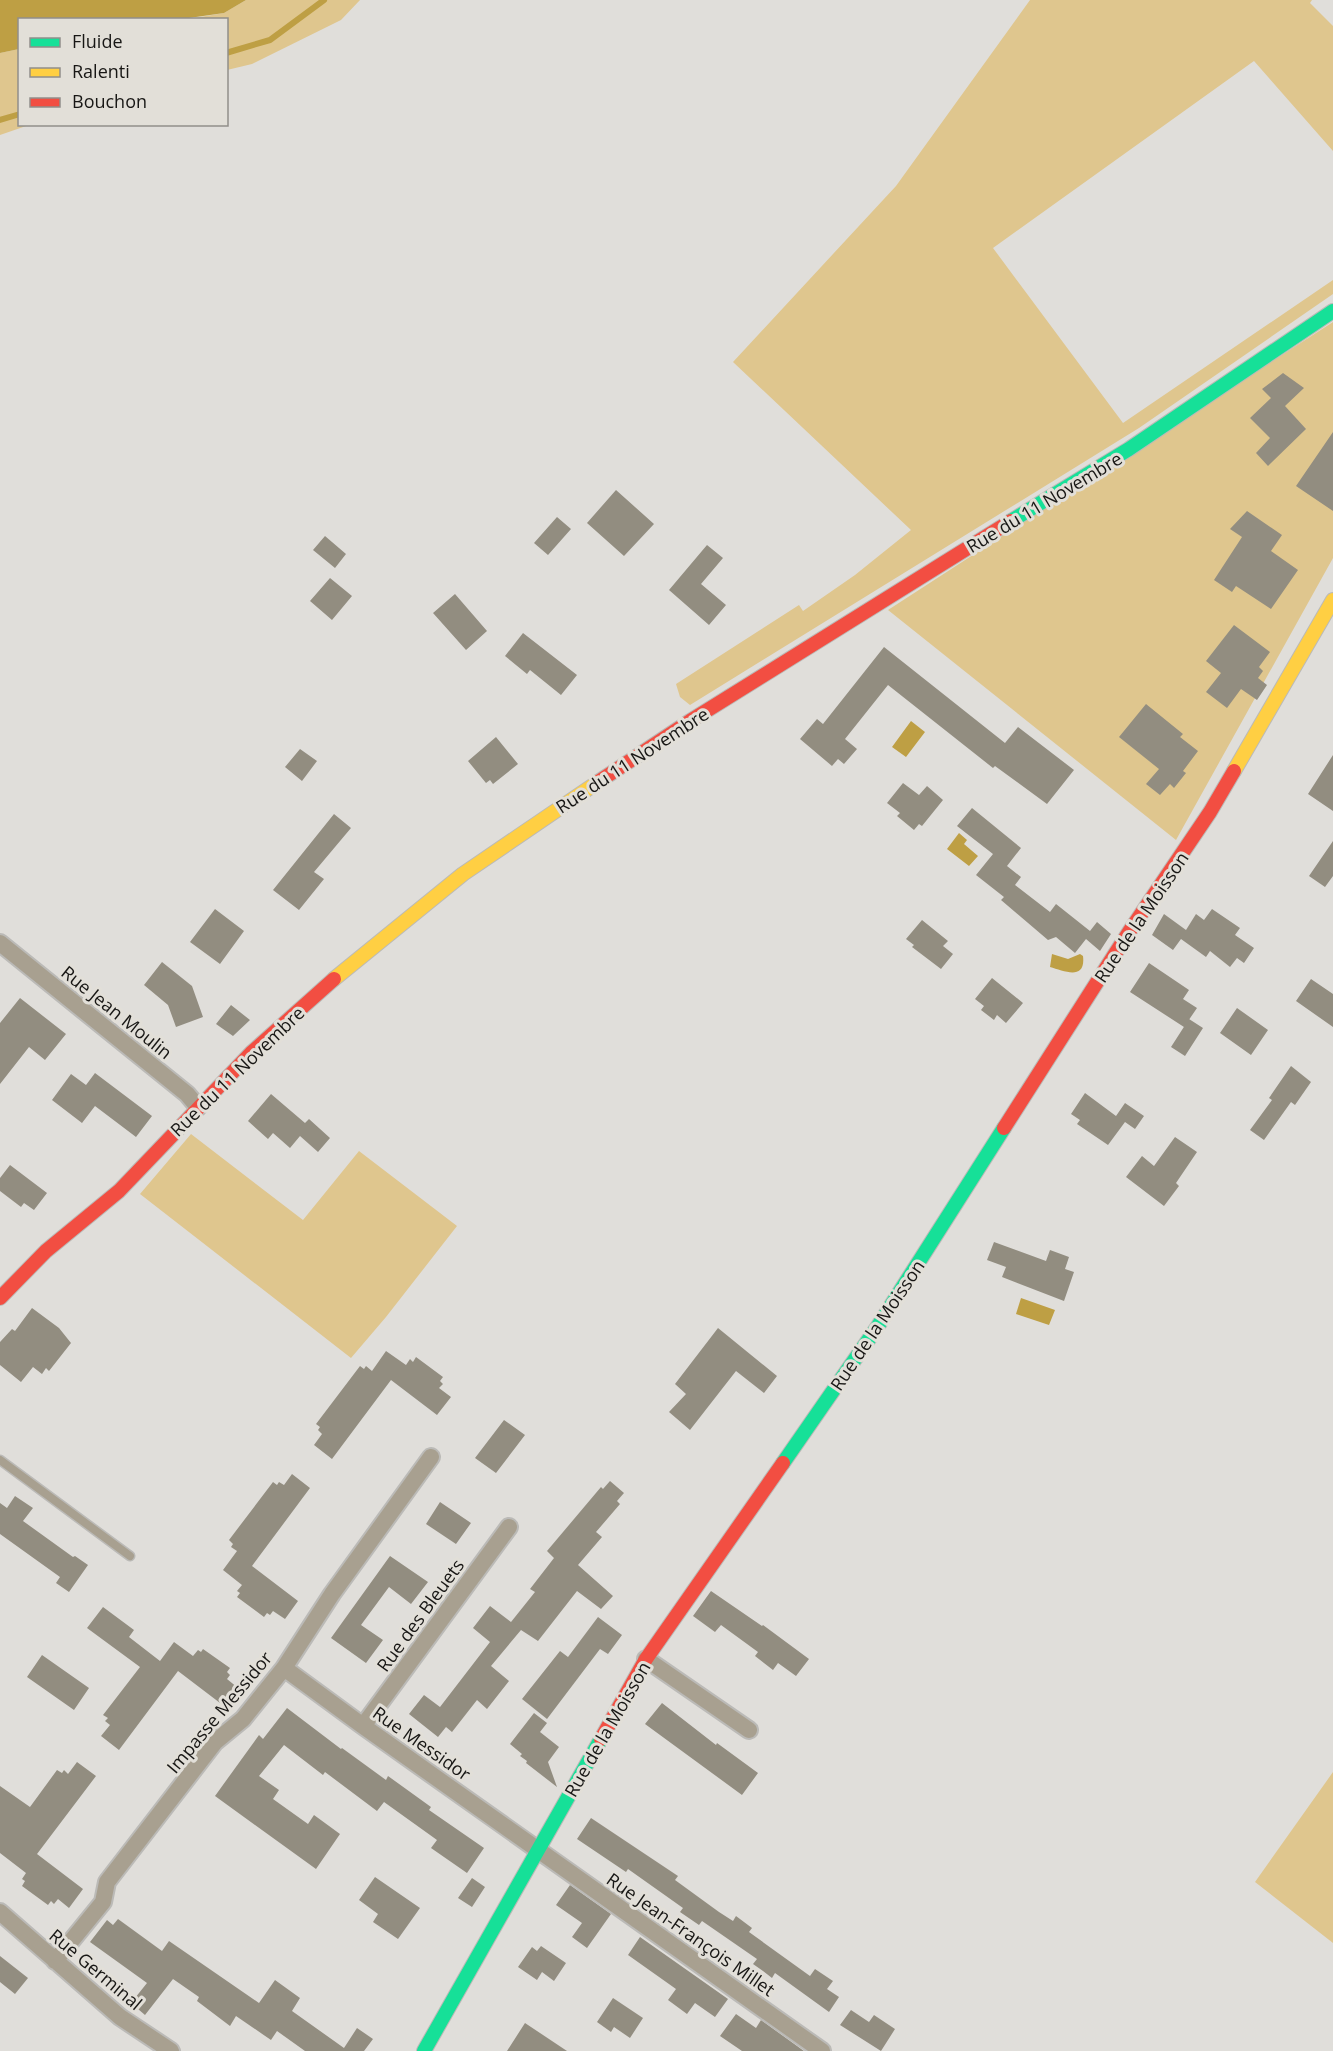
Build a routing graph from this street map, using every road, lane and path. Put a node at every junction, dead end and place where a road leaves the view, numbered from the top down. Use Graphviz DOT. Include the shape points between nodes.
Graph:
graph roads {
  1 [pos="1333,310"];
  2 [pos="1333,600"];
  3 [pos="3,951"];
  4 [pos="198,1107"];
  5 [pos="0,1298"];
  6 [pos="431,1457"];
  7 [pos="0,1460"];
  8 [pos="509,1527"];
  9 [pos="130,1556"];
  10 [pos="646,1659"];
  11 [pos="284,1668"];
  12 [pos="363,1726"];
  13 [pos="749,1730"];
  14 [pos="538,1849"];
  15 [pos="0,1912"];
  16 [pos="55,1961"];
  17 [pos="171,2051"];
  18 [pos="423,2051"];
  19 [pos="822,2051"];
  1 -- 4 [label="street, Rue du 11 Novembre" via="1129,449 700,715 463,873 340,974 251,1053"];
  2 -- 10 [label="street, Rue de la Moisson" via="1210,812 878,1326"];
  3 -- 4 [label="street, Rue Jean Moulin" via="187,1094"];
  4 -- 5 [label="street, Rue du 11 Novembre" via="119,1191 46,1251"];
  6 -- 11 [label="street, Impasse Messidor"];
  7 -- 9 [label="lane"];
  8 -- 12 [label="street, Rue des Bleuets"];
  10 -- 13 [label="street"];
  10 -- 14 [label="street, Rue de la Moisson"];
  11 -- 12 [label="street, Rue Messidor"];
  11 -- 16 [label="street, Impasse Messidor" via="243,1719 215,1742 107,1882 103,1902"];
  12 -- 14 [label="street, Rue Messidor"];
  14 -- 18 [label="street, Rue de la Moisson"];
  14 -- 19 [label="street, Rue Jean-François Millet"];
  15 -- 16 [label="street, Rue Germinal"];
  16 -- 17 [label="street, Rue Germinal" via="120,2018"];
}
